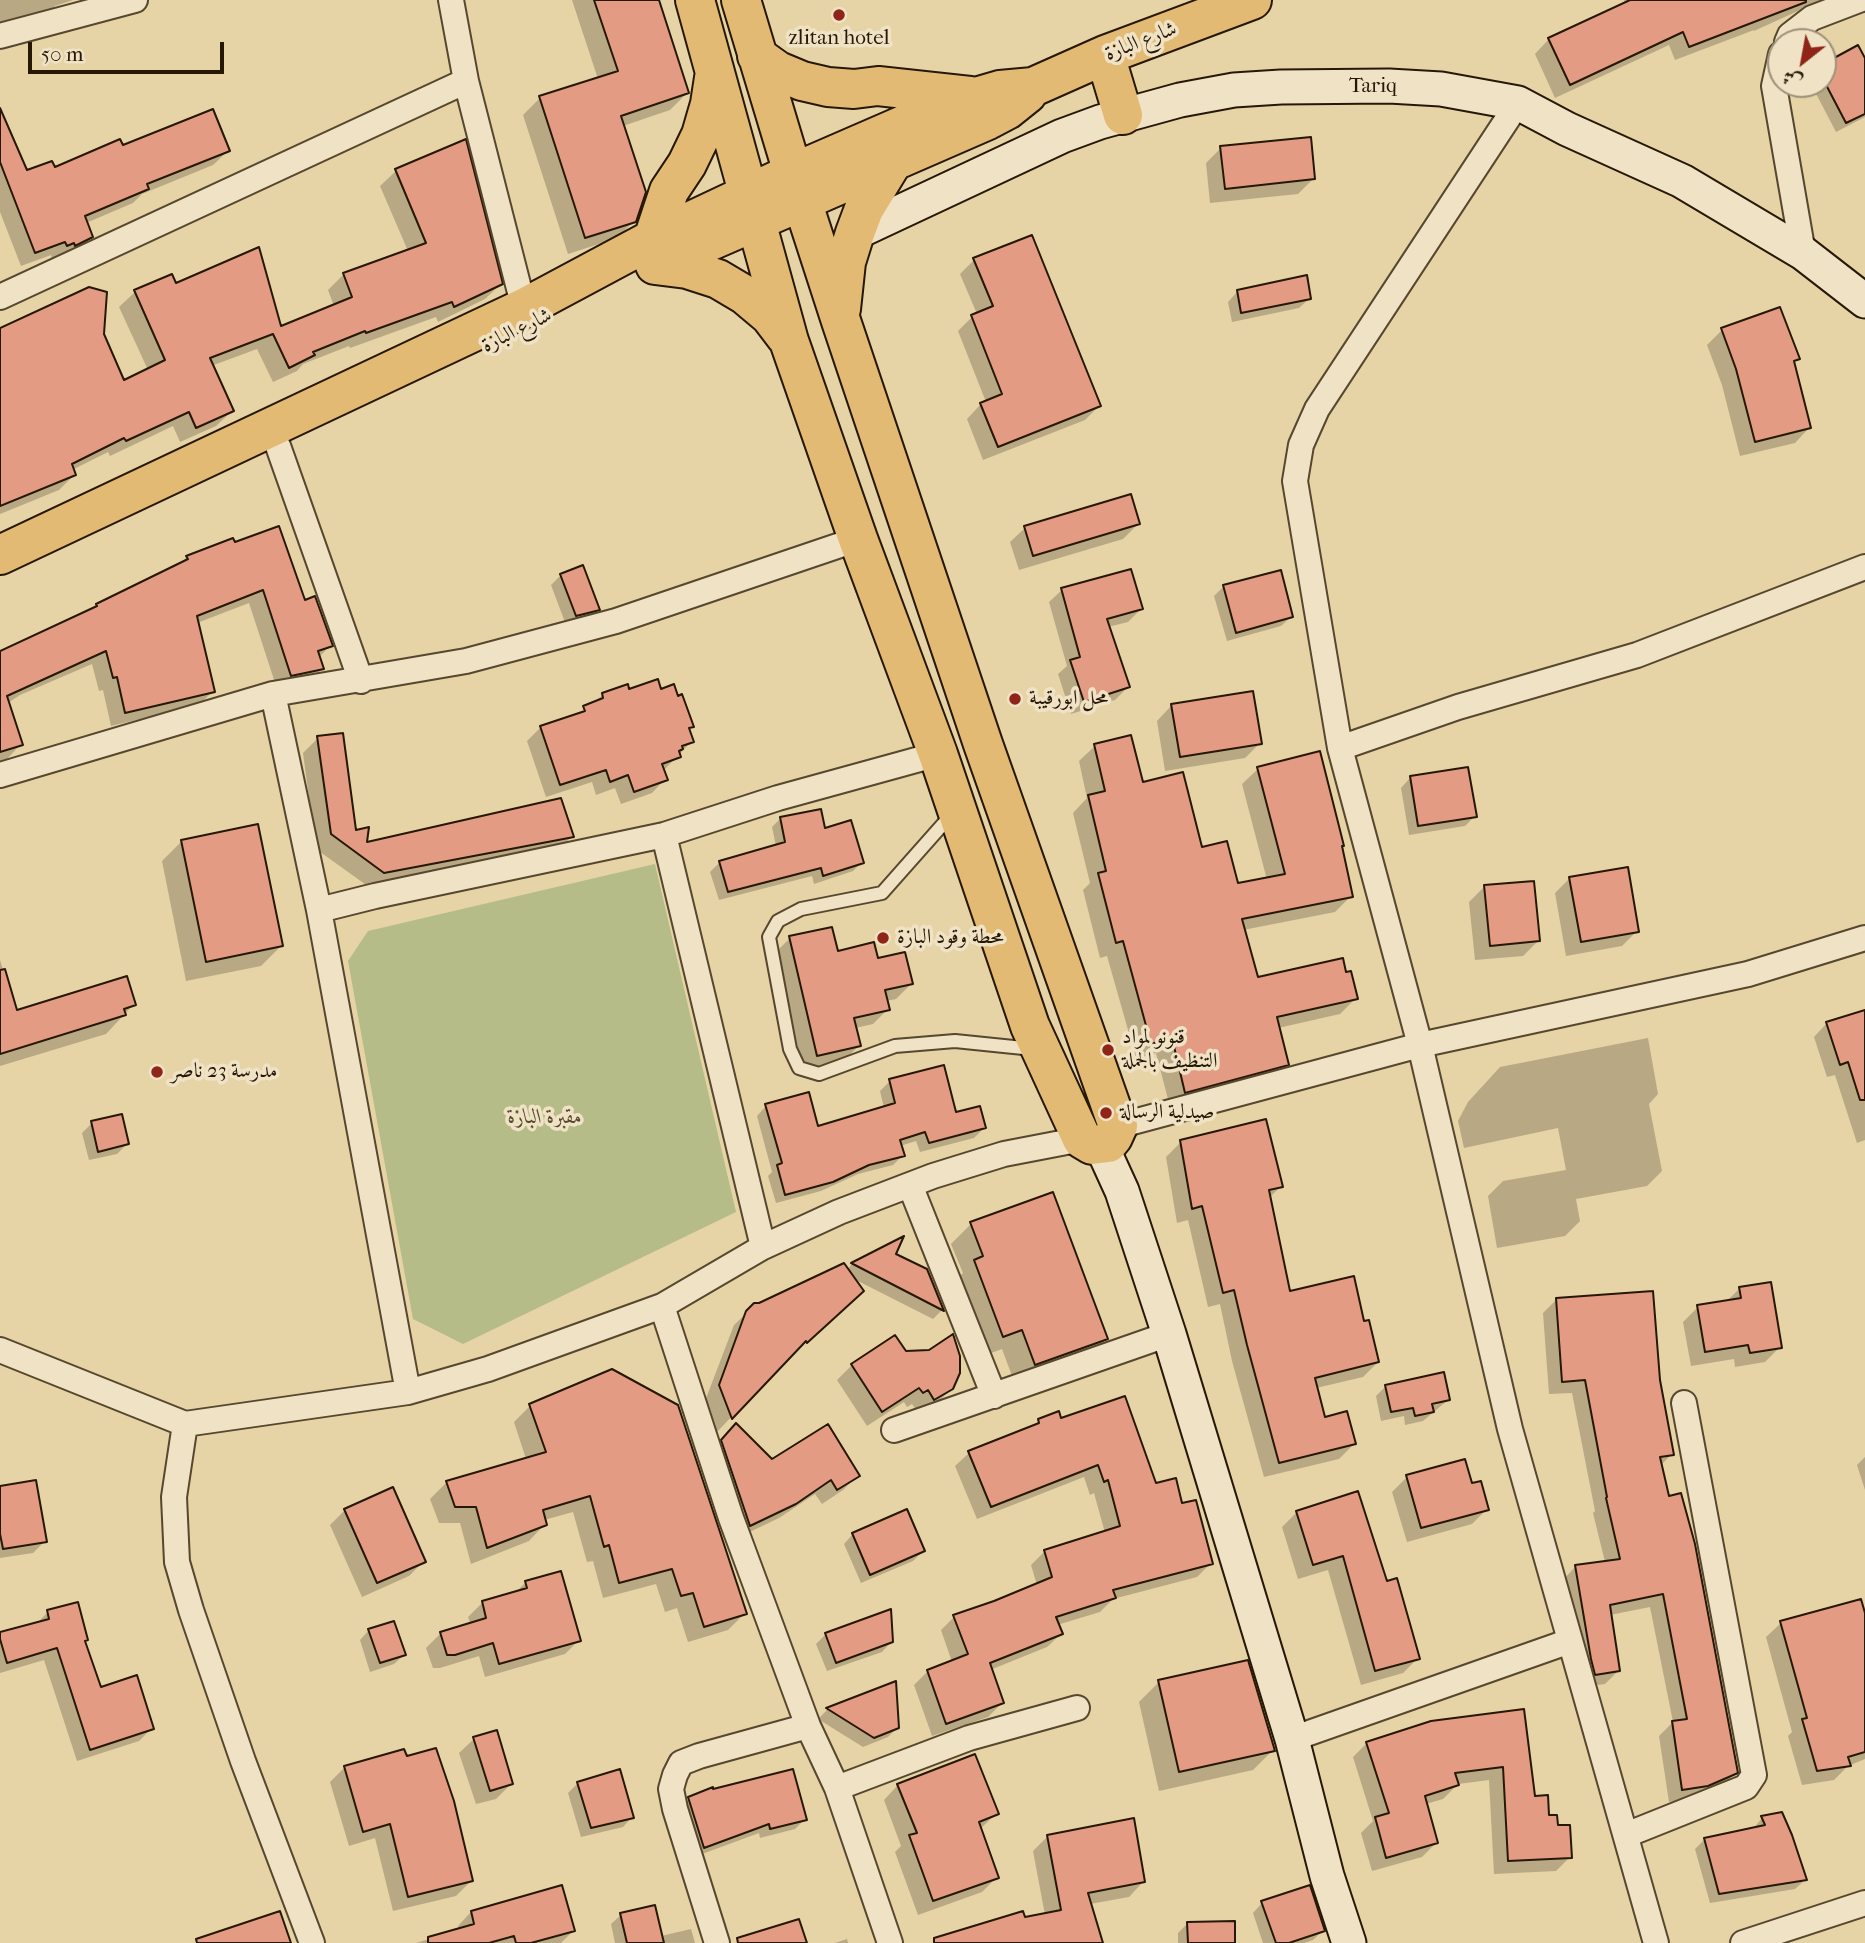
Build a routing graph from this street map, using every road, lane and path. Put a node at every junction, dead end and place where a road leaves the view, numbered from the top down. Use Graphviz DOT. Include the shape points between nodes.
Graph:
graph roads {
  1 [pos="135,0"];
  2 [pos="451,0"];
  3 [pos="695,0"];
  4 [pos="741,0"];
  5 [pos="1252,0"];
  6 [pos="1859,0"];
  7 [pos="1799,28"];
  8 [pos="0,36"];
  9 [pos="1105,55"];
  10 [pos="757,56"];
  11 [pos="715,72"];
  12 [pos="466,81"];
  13 [pos="1032,87"];
  14 [pos="973,97"];
  15 [pos="1776,98"];
  16 [pos="1518,103"];
  17 [pos="1123,115"];
  18 [pos="892,163"];
  19 [pos="798,187"];
  20 [pos="752,207"];
  21 [pos="855,233"];
  22 [pos="654,252"];
  23 [pos="1803,253"];
  24 [pos="0,297"];
  25 [pos="1865,301"];
  26 [pos="524,308"];
  27 [pos="841,321"];
  28 [pos="789,341"];
  29 [pos="278,446"];
  30 [pos="858,539"];
  31 [pos="0,555"];
  32 [pos="1865,567"];
  33 [pos="0,574"];
  34 [pos="360,681"];
  35 [pos="273,694"];
  36 [pos="984,744"];
  37 [pos="1340,748"];
  38 [pos="938,754"];
  39 [pos="0,775"];
  40 [pos="957,809"];
  41 [pos="664,835"];
  42 [pos="319,910"];
  43 [pos="1865,938"];
  44 [pos="1420,1045"];
  45 [pos="1041,1050"];
  46 [pos="1100,1137"];
  47 [pos="910,1185"];
  48 [pos="763,1247"];
  49 [pos="662,1306"];
  50 [pos="1169,1334"];
  51 [pos="0,1350"];
  52 [pos="408,1392"];
  53 [pos="994,1396"];
  54 [pos="1685,1403"];
  55 [pos="185,1424"];
  56 [pos="894,1430"];
  57 [pos="1570,1640"];
  58 [pos="1077,1708"];
  59 [pos="808,1726"];
  60 [pos="1292,1739"];
  61 [pos="837,1788"];
  62 [pos="1626,1835"];
  63 [pos="1865,1903"];
  64 [pos="312,1943"];
  65 [pos="717,1943"];
  66 [pos="890,1943"];
  67 [pos="1349,1943"];
  68 [pos="1656,1943"];
  69 [pos="1743,1943"];
  1 -- 8 [label="street"];
  2 -- 12 [label="street"];
  3 -- 11 [label="main road"];
  4 -- 10 [label="main road"];
  5 -- 9 [label="main road, شارع البازة"];
  6 -- 7 [label="street" via="1812,18"];
  9 -- 13 [label="main road, شارع البازة"];
  9 -- 17 [label="main road"];
  10 -- 14 [label="main road" via="778,71 828,87 878,86"];
  10 -- 19 [label="main road"];
  11 -- 20 [label="main road"];
  11 -- 22 [label="main road" via="701,135 669,191"];
  12 -- 24 [label="street"];
  12 -- 26 [label="street"];
  13 -- 14 [label="main road, شارع البازة"];
  13 -- 18 [label="main road, شارع البازة" via="1007,110"];
  14 -- 19 [label="main road, شارع البازة"];
  15 -- 23 [label="street"];
  16 -- 17 [label="main road, Tariq" via="1428,88 1281,87 1234,90"];
  16 -- 23 [label="main road, Tariq" via="1682,181"];
  16 -- 37 [label="street" via="1317,409 1301,444 1295,481"];
  17 -- 21 [label="main road, Tariq" via="1062,136"];
  18 -- 19 [label="main road, شارع البازة"];
  18 -- 21 [label="main road"];
  19 -- 20 [label="main road, شارع البازة"];
  19 -- 27 [label="main road"];
  20 -- 22 [label="main road, شارع البازة"];
  20 -- 28 [label="main road"];
  21 -- 27 [label="main road" via="846,262"];
  22 -- 26 [label="main road, شارع البازة"];
  22 -- 28 [label="main road" via="745,295 770,316"];
  22 -- 29 [label="main road, شارع البازة"];
  23 -- 25 [label="main road, Tariq"];
  26 -- 31 [label="main road, شارع البازة"];
  27 -- 36 [label="main road"];
  28 -- 30 [label="main road"];
  29 -- 33 [label="main road, شارع البازة"];
  29 -- 34 [label="street"];
  30 -- 34 [label="street" via="616,621 466,661"];
  30 -- 38 [label="main road"];
  32 -- 37 [label="street" via="1637,655 1458,707"];
  34 -- 35 [label="street"];
  35 -- 39 [label="street"];
  35 -- 42 [label="street"];
  36 -- 38 [label="main road"];
  36 -- 46 [label="main road"];
  37 -- 44 [label="street"];
  38 -- 40 [label="main road"];
  38 -- 41 [label="street"];
  40 -- 45 [label="main road"];
  40 -- 45 [label="lane" via="882,893 801,909 778,921 769,937 790,1049 800,1068 819,1074 895,1046 955,1041"];
  41 -- 42 [label="street"];
  41 -- 48 [label="street"];
  42 -- 52 [label="street"];
  43 -- 44 [label="street" via="1748,974"];
  44 -- 46 [label="street"];
  44 -- 57 [label="street" via="1510,1429"];
  45 -- 46 [label="main road"];
  46 -- 47 [label="street" via="1004,1154"];
  46 -- 50 [label="main road"];
  47 -- 48 [label="street"];
  47 -- 53 [label="street"];
  48 -- 49 [label="street"];
  49 -- 52 [label="street" via="488,1369"];
  49 -- 59 [label="street" via="731,1518"];
  50 -- 53 [label="street"];
  50 -- 60 [label="main road"];
  51 -- 55 [label="street"];
  52 -- 55 [label="street"];
  53 -- 56 [label="street"];
  54 -- 62 [label="street" via="1754,1775 1746,1787"];
  55 -- 64 [label="street" via="174,1497 177,1562 243,1761"];
  57 -- 60 [label="street"];
  57 -- 62 [label="street"];
  58 -- 61 [label="street" via="969,1738"];
  59 -- 61 [label="street"];
  59 -- 65 [label="street" via="699,1756 681,1763 675,1775 671,1790 675,1809"];
  60 -- 67 [label="main road"];
  61 -- 66 [label="street"];
  62 -- 68 [label="street"];
  63 -- 69 [label="street"];
}
